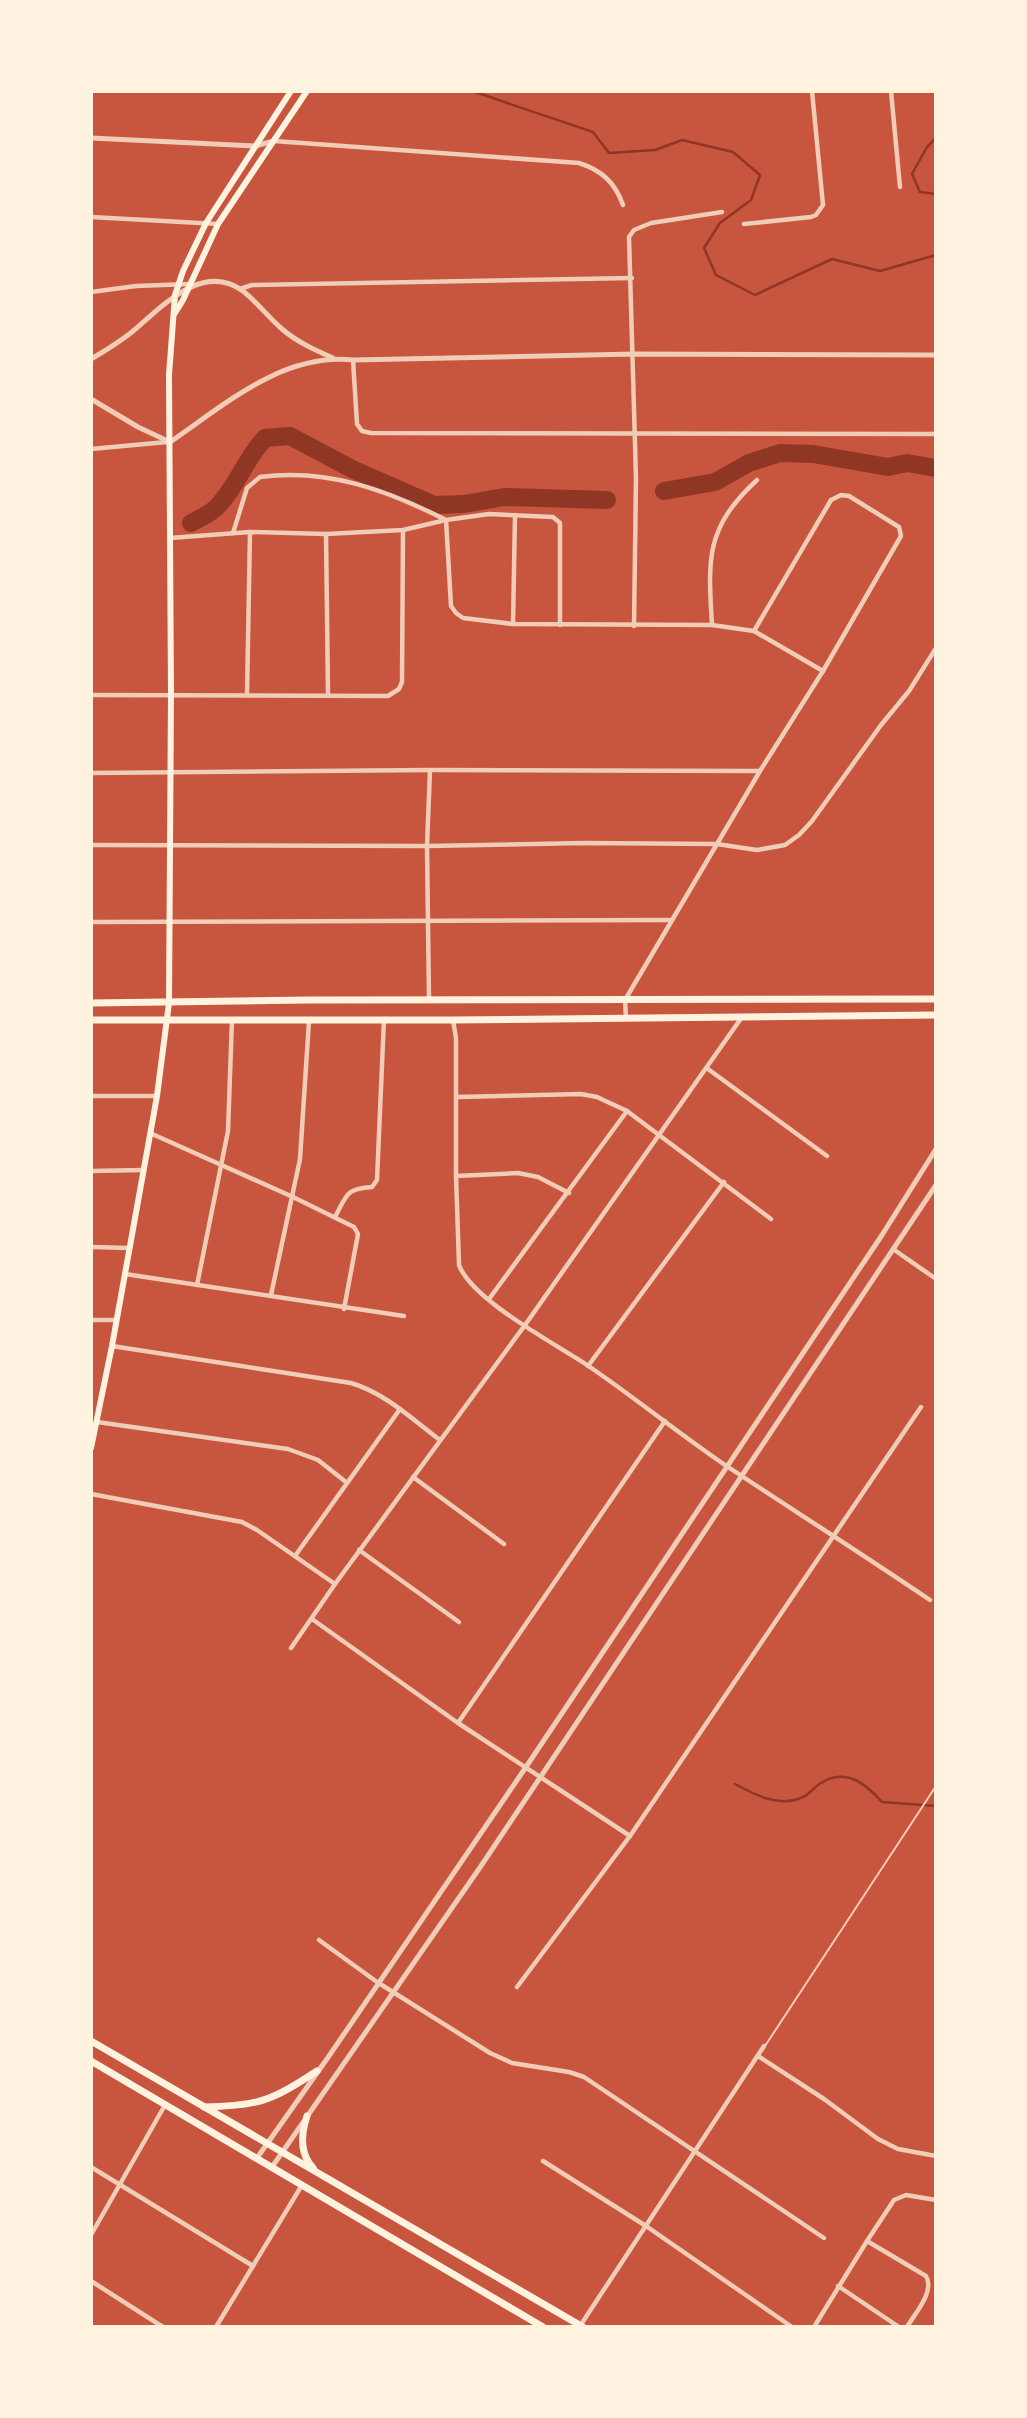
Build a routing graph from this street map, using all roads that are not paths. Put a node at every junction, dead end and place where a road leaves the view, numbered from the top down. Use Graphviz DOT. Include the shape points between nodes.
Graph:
graph roads {
  1 [pos="291,91"];
  2 [pos="307,91"];
  3 [pos="812,91"];
  4 [pos="891,91"];
  5 [pos="91,138"];
  6 [pos="274,141"];
  7 [pos="256,146"];
  8 [pos="900,187"];
  9 [pos="623,205"];
  10 [pos="722,212"];
  11 [pos="91,216"];
  12 [pos="206,223"];
  13 [pos="218,224"];
  14 [pos="744,224"];
  15 [pos="632,278"];
  16 [pos="178,285"];
  17 [pos="189,287"];
  18 [pos="240,289"];
  19 [pos="91,292"];
  20 [pos="175,295"];
  21 [pos="174,315"];
  22 [pos="634,354"];
  23 [pos="936,355"];
  24 [pos="333,358"];
  25 [pos="91,359"];
  26 [pos="353,360"];
  27 [pos="91,400"];
  28 [pos="635,433"];
  29 [pos="936,434"];
  30 [pos="170,442"];
  31 [pos="91,449"];
  32 [pos="757,480"];
  33 [pos="515,515"];
  34 [pos="446,520"];
  35 [pos="403,530"];
  36 [pos="250,532"];
  37 [pos="233,533"];
  38 [pos="170,534"];
  39 [pos="326,534"];
  40 [pos="513,624"];
  41 [pos="560,625"];
  42 [pos="712,625"];
  43 [pos="634,626"];
  44 [pos="754,631"];
  45 [pos="936,648"];
  46 [pos="823,671"];
  47 [pos="171,694"];
  48 [pos="328,694"];
  49 [pos="91,695"];
  50 [pos="247,695"];
  51 [pos="430,770"];
  52 [pos="760,771"];
  53 [pos="169,772"];
  54 [pos="91,773"];
  55 [pos="169,844"];
  56 [pos="717,844"];
  57 [pos="91,845"];
  58 [pos="428,846"];
  59 [pos="673,920"];
  60 [pos="171,921"];
  61 [pos="429,921"];
  62 [pos="91,922"];
  63 [pos="936,999"];
  64 [pos="429,1000"];
  65 [pos="625,1000"];
  66 [pos="91,1003"];
  67 [pos="169,1003"];
  68 [pos="743,1015"];
  69 [pos="913,1015"];
  70 [pos="936,1015"];
  71 [pos="384,1018"];
  72 [pos="626,1018"];
  73 [pos="232,1019"];
  74 [pos="91,1020"];
  75 [pos="167,1020"];
  76 [pos="309,1020"];
  77 [pos="453,1020"];
  78 [pos="936,1021"];
  79 [pos="708,1069"];
  80 [pos="91,1096"];
  81 [pos="157,1096"];
  82 [pos="457,1097"];
  83 [pos="627,1111"];
  84 [pos="150,1133"];
  85 [pos="660,1136"];
  86 [pos="936,1149"];
  87 [pos="827,1157"];
  88 [pos="220,1164"];
  89 [pos="143,1170"];
  90 [pos="91,1171"];
  91 [pos="456,1176"];
  92 [pos="724,1182"];
  93 [pos="936,1185"];
  94 [pos="569,1193"];
  95 [pos="293,1197"];
  96 [pos="335,1217"];
  97 [pos="771,1219"];
  98 [pos="91,1247"];
  99 [pos="130,1248"];
  100 [pos="893,1250"];
  101 [pos="125,1274"];
  102 [pos="936,1279"];
  103 [pos="197,1285"];
  104 [pos="271,1295"];
  105 [pos="489,1299"];
  106 [pos="344,1309"];
  107 [pos="404,1316"];
  108 [pos="91,1320"];
  109 [pos="117,1320"];
  110 [pos="524,1325"];
  111 [pos="112,1346"];
  112 [pos="588,1366"];
  113 [pos="921,1407"];
  114 [pos="400,1409"];
  115 [pos="665,1421"];
  116 [pos="97,1422"];
  117 [pos="440,1440"];
  118 [pos="91,1448"];
  119 [pos="727,1466"];
  120 [pos="743,1475"];
  121 [pos="413,1477"];
  122 [pos="346,1482"];
  123 [pos="91,1494"];
  124 [pos="834,1535"];
  125 [pos="504,1544"];
  126 [pos="359,1550"];
  127 [pos="295,1556"];
  128 [pos="335,1584"];
  129 [pos="930,1600"];
  130 [pos="312,1619"];
  131 [pos="459,1622"];
  132 [pos="291,1648"];
  133 [pos="458,1723"];
  134 [pos="526,1767"];
  135 [pos="540,1776"];
  136 [pos="936,1786"];
  137 [pos="630,1836"];
  138 [pos="319,1940"];
  139 [pos="377,1982"];
  140 [pos="517,1987"];
  141 [pos="393,1993"];
  142 [pos="91,2041"];
  143 [pos="764,2046"];
  144 [pos="758,2056"];
  145 [pos="91,2060"];
  146 [pos="317,2071"];
  147 [pos="165,2104"];
  148 [pos="204,2107"];
  149 [pos="307,2116"];
  150 [pos="267,2143"];
  151 [pos="695,2151"];
  152 [pos="282,2152"];
  153 [pos="935,2154"];
  154 [pos="257,2158"];
  155 [pos="542,2161"];
  156 [pos="272,2167"];
  157 [pos="91,2168"];
  158 [pos="318,2173"];
  159 [pos="120,2185"];
  160 [pos="302,2185"];
  161 [pos="936,2200"];
  162 [pos="646,2226"];
  163 [pos="91,2235"];
  164 [pos="824,2238"];
  165 [pos="867,2241"];
  166 [pos="253,2266"];
  167 [pos="91,2281"];
  168 [pos="838,2286"];
  169 [pos="581,2326"];
  170 [pos="163,2327"];
  171 [pos="216,2327"];
  172 [pos="543,2327"];
  173 [pos="792,2327"];
  174 [pos="814,2327"];
  175 [pos="899,2327"];
  176 [pos="907,2327"];
  1 -- 7 [label="main road"];
  2 -- 6 [label="main road"];
  3 -- 14 [label="street" via="823,205 811,217"];
  4 -- 8 [label="street"];
  5 -- 7 [label="street"];
  6 -- 7 [label="street"];
  6 -- 9 [label="street" via="579,163 612,183"];
  6 -- 13 [label="main road"];
  7 -- 12 [label="main road"];
  10 -- 15 [label="street" via="650,223 632,232"];
  11 -- 12 [label="street"];
  12 -- 13 [label="street"];
  12 -- 16 [label="main road"];
  13 -- 17 [label="main road"];
  15 -- 18 [label="street" via="252,285"];
  15 -- 22 [label="street"];
  16 -- 17 [label="street"];
  16 -- 19 [label="street"];
  16 -- 20 [label="main road"];
  17 -- 18 [label="street" via="217,282"];
  17 -- 20 [label="street"];
  17 -- 21 [label="main road"];
  18 -- 24 [label="street" via="283,330"];
  20 -- 21 [label="main road"];
  20 -- 25 [label="street"];
  21 -- 30 [label="main road"];
  22 -- 23 [label="street"];
  22 -- 26 [label="street"];
  22 -- 28 [label="street"];
  24 -- 26 [label="street"];
  24 -- 30 [label="street" via="275,373"];
  26 -- 28 [label="street" via="357,424 362,431"];
  27 -- 30 [label="street"];
  28 -- 29 [label="street"];
  28 -- 43 [label="street"];
  30 -- 31 [label="street"];
  30 -- 38 [label="main road"];
  32 -- 42 [label="street" via="724,516 715,537 709,570"];
  33 -- 34 [label="street"];
  33 -- 40 [label="street"];
  33 -- 41 [label="street" via="553,517 560,523"];
  34 -- 35 [label="street"];
  34 -- 37 [label="street" via="338,478 269,476 247,488"];
  34 -- 40 [label="street" via="451,606 456,614"];
  35 -- 39 [label="street"];
  35 -- 48 [label="street" via="399,689 388,696"];
  36 -- 37 [label="street"];
  36 -- 39 [label="street"];
  36 -- 50 [label="street"];
  37 -- 38 [label="street"];
  38 -- 47 [label="main road"];
  39 -- 48 [label="street"];
  40 -- 41 [label="street"];
  41 -- 43 [label="street"];
  42 -- 43 [label="street"];
  42 -- 44 [label="street"];
  44 -- 46 [label="street"];
  44 -- 46 [label="street" via="831,500 849,496 895,523 901,537"];
  45 -- 56 [label="street" via="909,691 799,835 778,848"];
  46 -- 52 [label="street"];
  47 -- 49 [label="street"];
  47 -- 50 [label="street"];
  47 -- 53 [label="main road"];
  48 -- 50 [label="street"];
  51 -- 52 [label="street"];
  51 -- 53 [label="street"];
  51 -- 58 [label="street"];
  52 -- 56 [label="street"];
  53 -- 54 [label="street"];
  53 -- 55 [label="main road"];
  55 -- 57 [label="street"];
  55 -- 58 [label="street"];
  55 -- 60 [label="main road"];
  56 -- 58 [label="street"];
  56 -- 59 [label="street"];
  58 -- 61 [label="street"];
  59 -- 61 [label="street"];
  59 -- 65 [label="street"];
  60 -- 61 [label="street"];
  60 -- 62 [label="street"];
  60 -- 67 [label="main road"];
  61 -- 64 [label="street"];
  63 -- 65 [label="main road"];
  64 -- 65 [label="main road"];
  64 -- 67 [label="main road"];
  65 -- 72 [label="street"];
  66 -- 67 [label="main road"];
  67 -- 75 [label="main road"];
  68 -- 69 [label="main road"];
  68 -- 72 [label="main road"];
  68 -- 79 [label="street"];
  69 -- 70 [label="main road"];
  69 -- 78 [label="main road"];
  71 -- 76 [label="main road"];
  71 -- 77 [label="main road"];
  71 -- 96 [label="street" via="377,1180 372,1187 350,1192"];
  72 -- 77 [label="main road"];
  73 -- 75 [label="main road"];
  73 -- 76 [label="main road"];
  73 -- 88 [label="street" via="228,1131"];
  74 -- 75 [label="main road"];
  75 -- 81 [label="main road"];
  76 -- 95 [label="street" via="300,1159"];
  77 -- 82 [label="street"];
  79 -- 85 [label="street"];
  79 -- 87 [label="street"];
  80 -- 81 [label="street"];
  81 -- 84 [label="main road"];
  82 -- 83 [label="street" via="581,1094"];
  82 -- 91 [label="street"];
  83 -- 85 [label="street"];
  83 -- 94 [label="street"];
  84 -- 88 [label="street"];
  84 -- 89 [label="main road"];
  85 -- 92 [label="street"];
  85 -- 110 [label="street"];
  86 -- 119 [label="street"];
  88 -- 95 [label="street"];
  88 -- 103 [label="street"];
  89 -- 90 [label="street"];
  89 -- 99 [label="main road"];
  91 -- 94 [label="street" via="518,1173 538,1177"];
  91 -- 105 [label="street" via="459,1265 471,1286"];
  92 -- 97 [label="street"];
  92 -- 112 [label="street"];
  93 -- 100 [label="street"];
  94 -- 105 [label="street"];
  95 -- 96 [label="street"];
  95 -- 104 [label="street"];
  96 -- 106 [label="street" via="358,1234"];
  98 -- 99 [label="street"];
  99 -- 101 [label="main road"];
  100 -- 102 [label="street"];
  100 -- 120 [label="street"];
  101 -- 103 [label="street"];
  101 -- 109 [label="main road"];
  103 -- 104 [label="street"];
  104 -- 106 [label="street"];
  105 -- 110 [label="street"];
  106 -- 107 [label="street"];
  108 -- 109 [label="street"];
  109 -- 111 [label="main road"];
  110 -- 112 [label="street"];
  110 -- 117 [label="street"];
  111 -- 114 [label="street" via="351,1383"];
  111 -- 116 [label="main road"];
  112 -- 115 [label="street"];
  113 -- 124 [label="street"];
  114 -- 117 [label="street"];
  114 -- 122 [label="street"];
  115 -- 119 [label="street"];
  115 -- 133 [label="street"];
  116 -- 118 [label="main road"];
  116 -- 122 [label="street" via="288,1449 318,1460"];
  117 -- 121 [label="street"];
  119 -- 120 [label="street"];
  119 -- 134 [label="street"];
  120 -- 124 [label="street"];
  120 -- 135 [label="street"];
  121 -- 125 [label="street"];
  121 -- 126 [label="street"];
  122 -- 127 [label="street"];
  123 -- 127 [label="street" via="242,1522"];
  124 -- 129 [label="street"];
  124 -- 137 [label="street"];
  126 -- 128 [label="street"];
  126 -- 131 [label="street"];
  127 -- 128 [label="street"];
  128 -- 130 [label="street"];
  130 -- 132 [label="street"];
  130 -- 133 [label="street"];
  133 -- 134 [label="street"];
  134 -- 135 [label="street"];
  134 -- 139 [label="street"];
  135 -- 137 [label="street"];
  135 -- 141 [label="street"];
  136 -- 143 [label="lane"];
  137 -- 140 [label="street"];
  138 -- 139 [label="street"];
  139 -- 141 [label="street"];
  139 -- 146 [label="street"];
  141 -- 149 [label="street"];
  141 -- 151 [label="street" via="512,2063 584,2077"];
  142 -- 148 [label="main road"];
  143 -- 144 [label="street"];
  144 -- 151 [label="street"];
  144 -- 153 [label="street" via="878,2139 898,2149"];
  145 -- 147 [label="main road"];
  146 -- 148 [label="main road" via="264,2102"];
  146 -- 150 [label="street"];
  147 -- 154 [label="main road"];
  147 -- 159 [label="street"];
  148 -- 150 [label="main road"];
  149 -- 152 [label="street"];
  149 -- 158 [label="main road" via="302,2145"];
  150 -- 152 [label="main road"];
  150 -- 154 [label="street"];
  151 -- 162 [label="street"];
  151 -- 164 [label="street"];
  152 -- 156 [label="street"];
  152 -- 158 [label="main road"];
  154 -- 156 [label="main road"];
  155 -- 162 [label="street"];
  156 -- 160 [label="main road"];
  157 -- 159 [label="street"];
  158 -- 169 [label="main road"];
  159 -- 163 [label="street"];
  159 -- 166 [label="street"];
  160 -- 166 [label="street"];
  160 -- 172 [label="main road"];
  161 -- 165 [label="street" via="906,2195 894,2200"];
  162 -- 169 [label="street"];
  162 -- 173 [label="street"];
  165 -- 168 [label="street"];
  165 -- 176 [label="street" via="929,2281 928,2292"];
  166 -- 171 [label="street"];
  167 -- 170 [label="street"];
  168 -- 174 [label="street"];
  168 -- 175 [label="street"];
}
